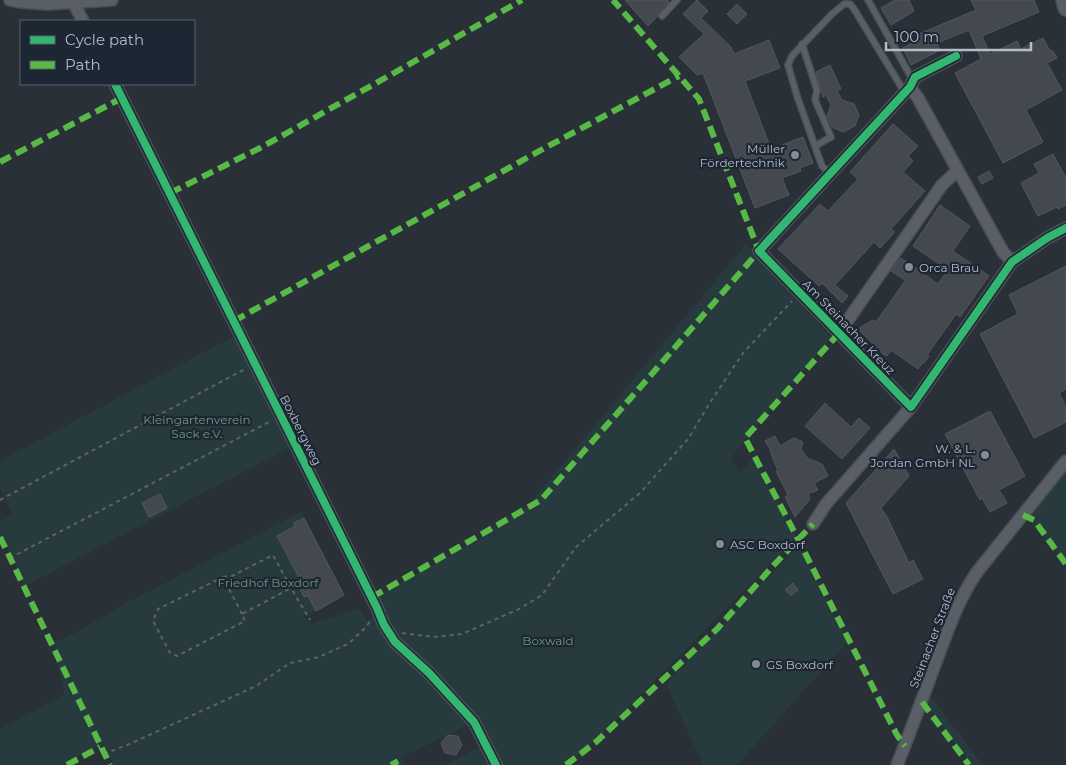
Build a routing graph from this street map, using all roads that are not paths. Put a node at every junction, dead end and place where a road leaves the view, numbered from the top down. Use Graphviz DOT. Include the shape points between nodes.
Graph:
graph roads {
  1 [pos="10,0"];
  2 [pos="112,0"];
  3 [pos="677,0"];
  4 [pos="868,0"];
  5 [pos="1064,0"];
  6 [pos="72,1"];
  7 [pos="1066,8"];
  8 [pos="662,16"];
  9 [pos="82,20"];
  10 [pos="802,44"];
  11 [pos="956,56"];
  12 [pos="115,85"];
  13 [pos="908,90"];
  14 [pos="815,146"];
  15 [pos="958,170"];
  16 [pos="830,174"];
  17 [pos="1066,228"];
  18 [pos="1012,262"];
  19 [pos="839,333"];
  20 [pos="911,407"];
  21 [pos="1066,461"];
  22 [pos="813,524"];
  23 [pos="496,765"];
  24 [pos="897,765"];
  1 -- 6 [label="street" via="47,4"];
  2 -- 6 [label="street"];
  3 -- 8 [label="lane"];
  4 -- 13 [label="lane" via="911,77"];
  5 -- 7 [label="main road"];
  6 -- 9 [label="street"];
  10 -- 13 [label="lane" via="832,14 844,4 850,4"];
  10 -- 14 [label="lane" via="788,64"];
  10 -- 14 [label="lane" via="817,90 815,100 831,137"];
  11 -- 13 [label="street, Am Steinacher Kreuz" via="915,77"];
  12 -- 23 [label="street, Boxbergweg" via="384,625 395,642 474,722"];
  13 -- 15 [label="street" via="918,98"];
  13 -- 16 [label="street, Am Steinacher Kreuz"];
  14 -- 16 [label="lane" via="822,166"];
  15 -- 18 [label="street" via="1003,252"];
  15 -- 19 [label="street, Am Steinacher Kreuz" via="942,186"];
  16 -- 19 [label="street, Am Steinacher Kreuz" via="759,251"];
  17 -- 18 [label="street"];
  18 -- 20 [label="street"];
  19 -- 20 [label="street, Am Steinacher Kreuz"];
  20 -- 22 [label="street" via="826,504"];
  21 -- 24 [label="street, Steinacher Straße" via="965,589"];
}
